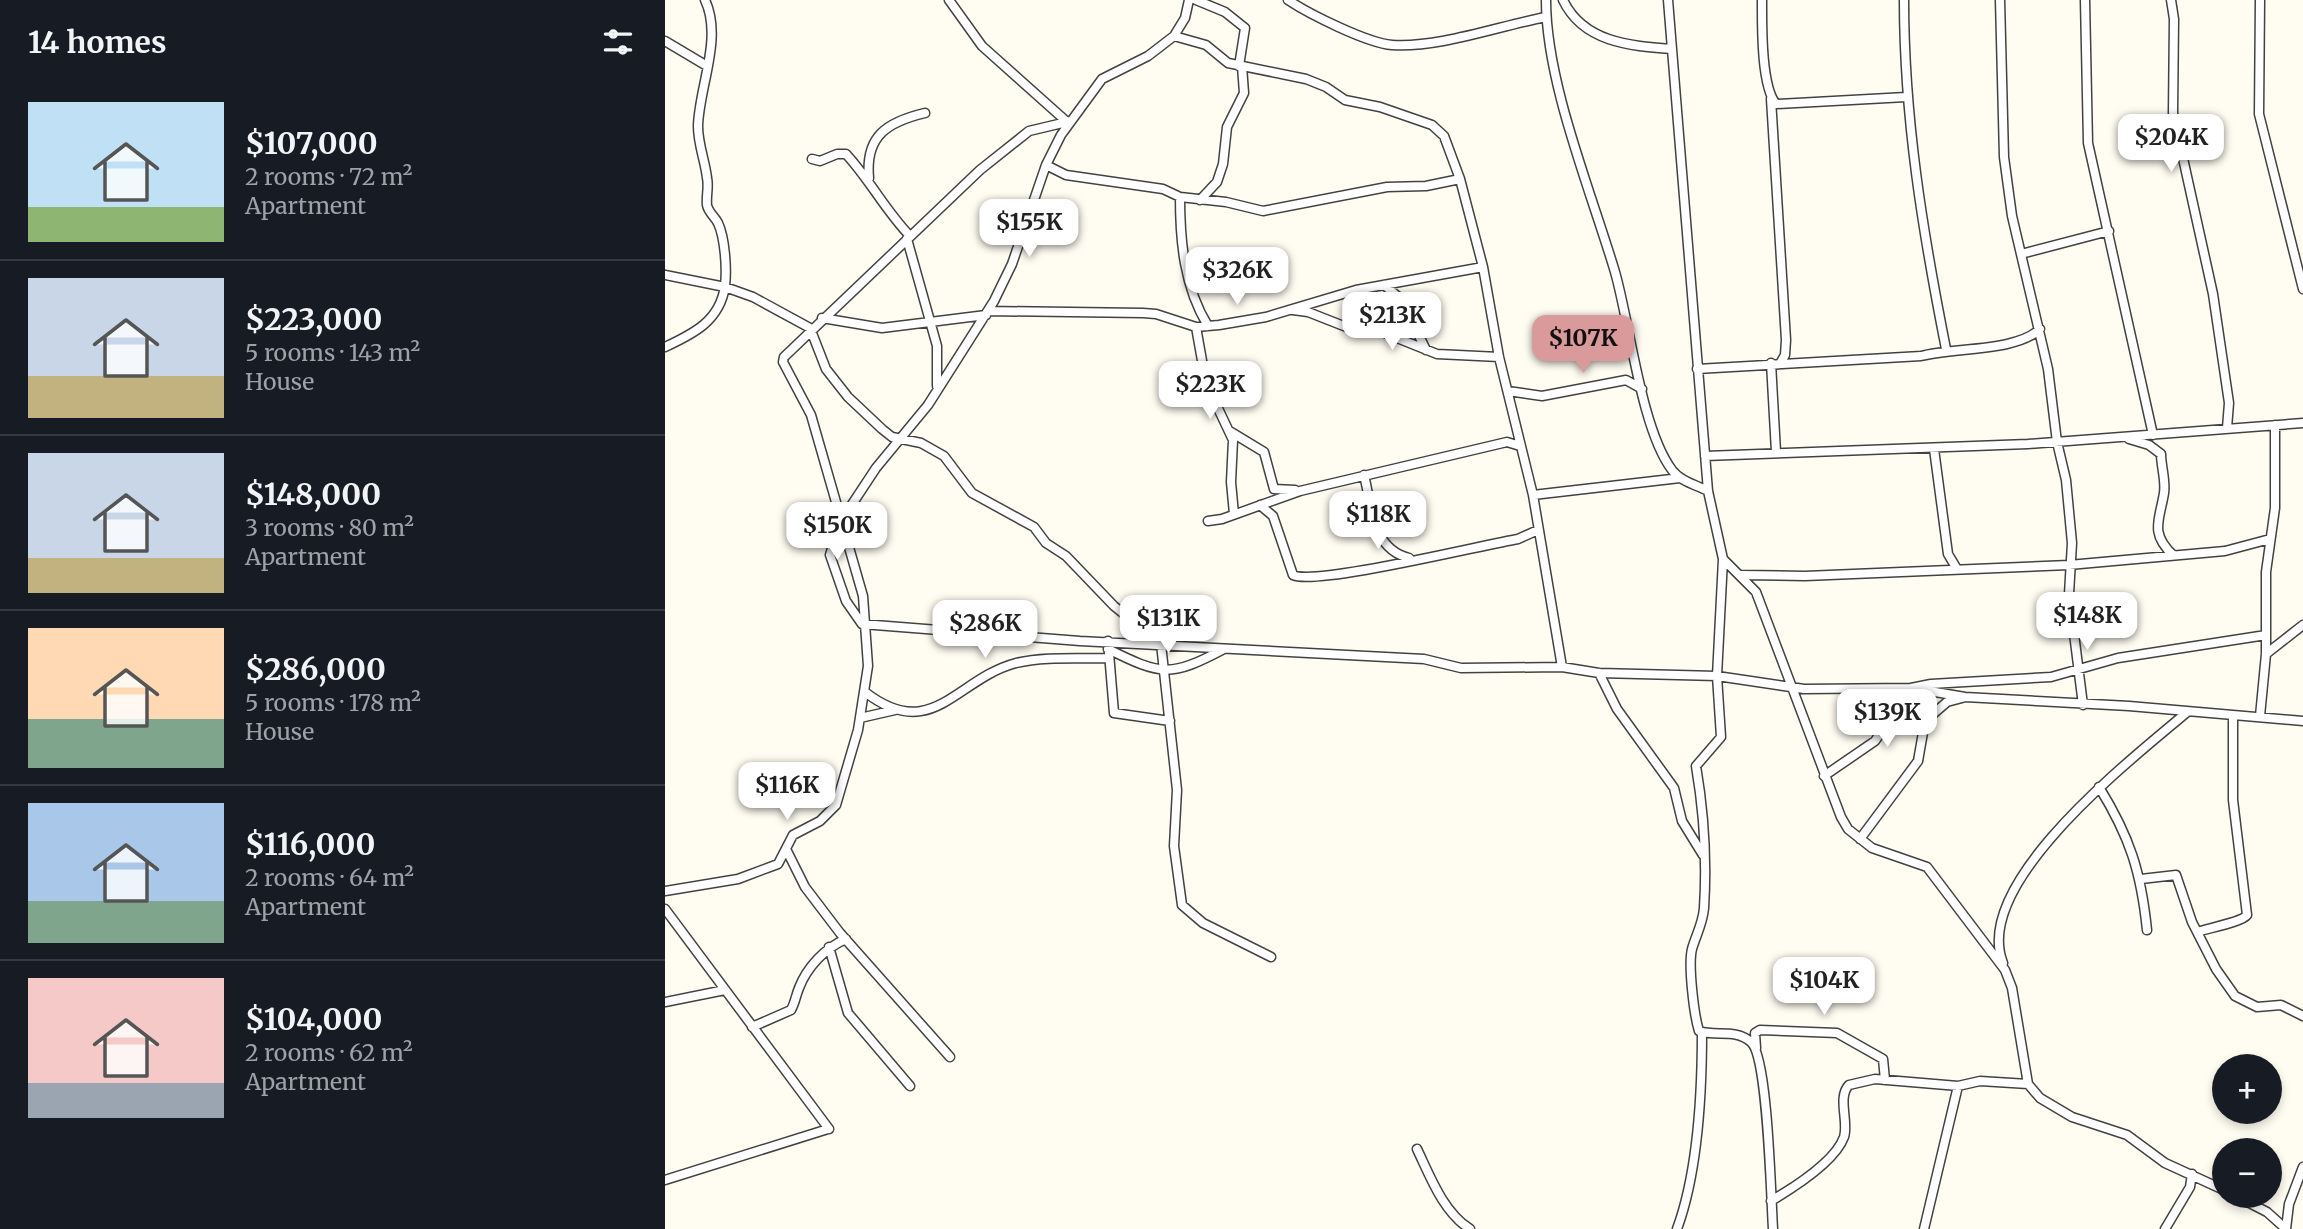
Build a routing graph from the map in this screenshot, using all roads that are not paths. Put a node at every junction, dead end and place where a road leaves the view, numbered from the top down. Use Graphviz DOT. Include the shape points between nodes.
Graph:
graph roads {
  1 [pos="705,0"];
  2 [pos="949,0"];
  3 [pos="1189,0"];
  4 [pos="1196,0"];
  5 [pos="1289,0"];
  6 [pos="1546,0"];
  7 [pos="1563,0"];
  8 [pos="1668,0"];
  9 [pos="1762,0"];
  10 [pos="1904,0"];
  11 [pos="2000,0"];
  12 [pos="2085,0"];
  13 [pos="2171,0"];
  14 [pos="2260,0"];
  15 [pos="1185,18"];
  16 [pos="1546,18"];
  17 [pos="1174,36"];
  18 [pos="1194,40"];
  19 [pos="665,41"];
  20 [pos="1672,49"];
  21 [pos="707,66"];
  22 [pos="1240,66"];
  23 [pos="1906,97"];
  24 [pos="1771,99"];
  25 [pos="925,113"];
  26 [pos="1069,121"];
  27 [pos="812,159"];
  28 [pos="1046,164"];
  29 [pos="1058,173"];
  30 [pos="1042,175"];
  31 [pos="869,178"];
  32 [pos="1460,179"];
  33 [pos="1180,197"];
  34 [pos="1200,200"];
  35 [pos="2109,231"];
  36 [pos="908,238"];
  37 [pos="2021,254"];
  38 [pos="1483,267"];
  39 [pos="665,275"];
  40 [pos="1384,285"];
  41 [pos="725,287"];
  42 [pos="2303,289"];
  43 [pos="1290,310"];
  44 [pos="987,313"];
  45 [pos="822,318"];
  46 [pos="929,322"];
  47 [pos="1208,326"];
  48 [pos="1196,327"];
  49 [pos="810,328"];
  50 [pos="2040,330"];
  51 [pos="665,347"];
  52 [pos="1946,349"];
  53 [pos="1426,350"];
  54 [pos="1499,357"];
  55 [pos="1776,362"];
  56 [pos="1697,369"];
  57 [pos="937,389"];
  58 [pos="1642,389"];
  59 [pos="1508,391"];
  60 [pos="1524,394"];
  61 [pos="1512,412"];
  62 [pos="2303,423"];
  63 [pos="2275,425"];
  64 [pos="2227,428"];
  65 [pos="1517,431"];
  66 [pos="1231,432"];
  67 [pos="2153,435"];
  68 [pos="2125,438"];
  69 [pos="898,439"];
  70 [pos="1507,442"];
  71 [pos="2057,442"];
  72 [pos="1520,446"];
  73 [pos="1934,449"];
  74 [pos="1776,452"];
  75 [pos="1705,456"];
  76 [pos="1364,475"];
  77 [pos="1680,478"];
  78 [pos="1300,491"];
  79 [pos="1708,491"];
  80 [pos="1533,495"];
  81 [pos="1260,505"];
  82 [pos="1234,514"];
  83 [pos="841,521"];
  84 [pos="1208,521"];
  85 [pos="1538,530"];
  86 [pos="2270,539"];
  87 [pos="2173,555"];
  88 [pos="1414,559"];
  89 [pos="1723,559"];
  90 [pos="2069,565"];
  91 [pos="1957,569"];
  92 [pos="1741,575"];
  93 [pos="867,625"];
  94 [pos="2303,625"];
  95 [pos="2266,635"];
  96 [pos="1161,644"];
  97 [pos="1226,648"];
  98 [pos="1108,649"];
  99 [pos="2266,654"];
  100 [pos="1562,667"];
  101 [pos="1167,669"];
  102 [pos="2077,670"];
  103 [pos="1599,673"];
  104 [pos="1717,676"];
  105 [pos="1794,687"];
  106 [pos="1911,688"];
  107 [pos="865,692"];
  108 [pos="1965,697"];
  109 [pos="2083,705"];
  110 [pos="898,710"];
  111 [pos="2186,713"];
  112 [pos="2233,716"];
  113 [pos="2260,716"];
  114 [pos="860,718"];
  115 [pos="1170,721"];
  116 [pos="2303,721"];
  117 [pos="1824,776"];
  118 [pos="2099,787"];
  119 [pos="1860,839"];
  120 [pos="786,849"];
  121 [pos="1704,858"];
  122 [pos="2141,879"];
  123 [pos="665,891"];
  124 [pos="665,909"];
  125 [pos="2147,930"];
  126 [pos="2197,933"];
  127 [pos="846,939"];
  128 [pos="829,947"];
  129 [pos="1271,957"];
  130 [pos="2005,970"];
  131 [pos="725,990"];
  132 [pos="665,1002"];
  133 [pos="2303,1016"];
  134 [pos="752,1027"];
  135 [pos="1702,1032"];
  136 [pos="1756,1048"];
  137 [pos="950,1057"];
  138 [pos="1885,1080"];
  139 [pos="2028,1084"];
  140 [pos="910,1086"];
  141 [pos="1958,1086"];
  142 [pos="1416,1149"];
  143 [pos="2303,1167"];
  144 [pos="2192,1174"];
  145 [pos="665,1180"];
  146 [pos="2212,1184"];
  147 [pos="1771,1201"];
  148 [pos="2259,1208"];
  149 [pos="1470,1229"];
  150 [pos="1677,1229"];
  151 [pos="1773,1229"];
  152 [pos="1924,1229"];
  153 [pos="2165,1229"];
  1 -- 21 [label="street" via="711,18"];
  2 -- 26 [label="street" via="982,46"];
  3 -- 15 [label="street"];
  4 -- 22 [label="street" via="1225,12 1245,28"];
  5 -- 16 [label="street" via="1323,20 1393,45"];
  6 -- 16 [label="street"];
  7 -- 20 [label="street" via="1578,24 1595,35"];
  8 -- 20 [label="street"];
  9 -- 24 [label="street"];
  10 -- 23 [label="street"];
  11 -- 37 [label="street" via="2004,157"];
  12 -- 35 [label="street" via="2088,143"];
  13 -- 64 [label="street" via="2173,113 2215,307 2229,403"];
  14 -- 42 [label="street" via="2259,114"];
  15 -- 17 [label="street"];
  15 -- 18 [label="street"];
  16 -- 58 [label="street" via="1550,51 1615,274"];
  17 -- 18 [label="street"];
  17 -- 26 [label="street" via="1148,56 1101,79"];
  18 -- 22 [label="street"];
  19 -- 21 [label="street"];
  20 -- 56 [label="street"];
  21 -- 41 [label="street" via="699,110 699,145 708,208 722,236"];
  22 -- 32 [label="street" via="1306,79 1345,100 1432,125 1444,136"];
  22 -- 34 [label="street" via="1244,93 1227,127 1223,164 1217,182"];
  23 -- 24 [label="street" via="1782,106"];
  23 -- 52 [label="street"];
  24 -- 55 [label="street" via="1786,350"];
  25 -- 31 [label="street" via="893,124 874,139 869,150"];
  26 -- 28 [label="street"];
  26 -- 36 [label="street" via="1019,138"];
  27 -- 31 [label="street" via="844,153"];
  28 -- 29 [label="street"];
  28 -- 30 [label="street"];
  29 -- 30 [label="street"];
  29 -- 33 [label="street" via="1163,189"];
  30 -- 44 [label="street" via="1012,264"];
  31 -- 36 [label="street"];
  32 -- 34 [label="street" via="1387,187 1273,211"];
  32 -- 38 [label="street"];
  33 -- 34 [label="street"];
  33 -- 47 [label="street" via="1182,252"];
  35 -- 37 [label="street"];
  35 -- 67 [label="street"];
  36 -- 45 [label="street"];
  36 -- 46 [label="street"];
  37 -- 50 [label="street"];
  38 -- 40 [label="street"];
  38 -- 54 [label="street"];
  39 -- 41 [label="street"];
  40 -- 43 [label="street"];
  40 -- 53 [label="street" via="1401,299"];
  41 -- 49 [label="street"];
  41 -- 51 [label="street" via="705,327"];
  43 -- 47 [label="street"];
  43 -- 53 [label="street" via="1359,331 1381,332"];
  44 -- 46 [label="street"];
  44 -- 48 [label="street" via="1156,314"];
  44 -- 57 [label="street"];
  45 -- 46 [label="street" via="882,328"];
  45 -- 49 [label="street"];
  46 -- 57 [label="street" via="938,354"];
  47 -- 48 [label="street"];
  48 -- 66 [label="street" via="1206,383"];
  49 -- 69 [label="street" via="822,362 836,382"];
  49 -- 83 [label="street" via="783,362 811,415"];
  50 -- 52 [label="street" via="2023,341"];
  50 -- 71 [label="street"];
  52 -- 55 [label="street" via="1893,358"];
  53 -- 54 [label="street"];
  54 -- 59 [label="street"];
  55 -- 56 [label="street"];
  55 -- 74 [label="street"];
  56 -- 75 [label="street"];
  57 -- 69 [label="street"];
  58 -- 60 [label="street" via="1626,380 1570,393"];
  58 -- 77 [label="street" via="1661,449"];
  59 -- 60 [label="street"];
  59 -- 61 [label="street"];
  60 -- 61 [label="street"];
  61 -- 65 [label="street"];
  62 -- 63 [label="street"];
  63 -- 64 [label="street"];
  63 -- 86 [label="street" via="2275,508"];
  64 -- 67 [label="street"];
  65 -- 70 [label="street"];
  65 -- 72 [label="street"];
  66 -- 78 [label="street" via="1263,452 1274,489"];
  66 -- 82 [label="street"];
  67 -- 68 [label="street"];
  68 -- 71 [label="street"];
  68 -- 87 [label="street" via="2161,454 2164,494 2158,507 2158,527 2164,546"];
  69 -- 83 [label="street"];
  69 -- 96 [label="street" via="921,443 944,456 972,493 1034,527 1114,606"];
  70 -- 72 [label="street"];
  70 -- 76 [label="street"];
  71 -- 73 [label="street"];
  71 -- 90 [label="street" via="2066,480 2072,542"];
  72 -- 80 [label="street"];
  73 -- 74 [label="street"];
  73 -- 91 [label="street" via="1948,554"];
  74 -- 75 [label="street"];
  75 -- 79 [label="street"];
  76 -- 78 [label="street"];
  76 -- 88 [label="street" via="1381,541 1392,552"];
  77 -- 79 [label="street"];
  77 -- 80 [label="street"];
  78 -- 81 [label="street"];
  79 -- 89 [label="street"];
  80 -- 85 [label="street"];
  81 -- 82 [label="street"];
  81 -- 88 [label="street" via="1273,516 1297,578 1317,579"];
  82 -- 84 [label="street"];
  83 -- 93 [label="street"];
  83 -- 93 [label="street" via="830,555 849,608"];
  85 -- 88 [label="street"];
  85 -- 100 [label="street"];
  86 -- 87 [label="street" via="2225,551"];
  86 -- 95 [label="street"];
  87 -- 90 [label="street"];
  89 -- 92 [label="street"];
  89 -- 104 [label="street"];
  90 -- 91 [label="street"];
  90 -- 102 [label="street"];
  91 -- 92 [label="street"];
  92 -- 105 [label="street" via="1756,592"];
  93 -- 98 [label="street"];
  93 -- 107 [label="street"];
  94 -- 99 [label="street"];
  95 -- 99 [label="street"];
  95 -- 102 [label="street" via="2118,658"];
  96 -- 97 [label="street"];
  96 -- 98 [label="street"];
  96 -- 101 [label="street"];
  97 -- 100 [label="street" via="1424,659 1461,668"];
  97 -- 101 [label="street" via="1185,669"];
  98 -- 101 [label="street" via="1137,664"];
  98 -- 110 [label="street" via="1013,664 982,677 937,708"];
  98 -- 115 [label="street" via="1114,713"];
  99 -- 113 [label="street"];
  100 -- 103 [label="street"];
  101 -- 115 [label="street"];
  102 -- 106 [label="street" via="2051,677"];
  102 -- 109 [label="street"];
  103 -- 104 [label="street"];
  103 -- 121 [label="street" via="1617,709 1674,788 1682,821"];
  104 -- 105 [label="street"];
  104 -- 121 [label="street" via="1721,737 1696,766"];
  105 -- 106 [label="street"];
  105 -- 117 [label="street"];
  106 -- 108 [label="street"];
  106 -- 117 [label="street" via="1875,741"];
  107 -- 110 [label="street"];
  107 -- 114 [label="street"];
  108 -- 109 [label="street"];
  108 -- 119 [label="street" via="1947,702 1925,721 1918,761"];
  109 -- 111 [label="street"];
  110 -- 114 [label="street"];
  111 -- 112 [label="street"];
  111 -- 118 [label="street"];
  112 -- 113 [label="street"];
  112 -- 126 [label="street" via="2233,800 2247,915 2242,921"];
  113 -- 116 [label="street"];
  114 -- 120 [label="street" via="836,805 820,821 793,835"];
  115 -- 129 [label="street" via="1177,790 1174,846 1182,905 1203,923"];
  117 -- 119 [label="street" via="1845,823"];
  118 -- 122 [label="street" via="2130,841"];
  118 -- 130 [label="street" via="2031,862 2010,898 1997,938"];
  119 -- 130 [label="street" via="1881,852 1927,867"];
  120 -- 123 [label="street" via="778,864 748,876"];
  120 -- 127 [label="street" via="805,887"];
  121 -- 135 [label="street" via="1704,911 1691,956"];
  122 -- 125 [label="street"];
  122 -- 126 [label="street" via="2176,875"];
  124 -- 131 [label="street"];
  126 -- 133 [label="street" via="2235,996 2256,1007 2281,1005"];
  127 -- 128 [label="street"];
  127 -- 137 [label="street"];
  128 -- 134 [label="street" via="801,983 790,1010"];
  128 -- 140 [label="street" via="848,1013"];
  130 -- 139 [label="street"];
  131 -- 132 [label="street"];
  131 -- 134 [label="street"];
  134 -- 145 [label="street" via="829,1129"];
  135 -- 136 [label="street" via="1742,1036"];
  135 -- 150 [label="street" via="1695,1134"];
  136 -- 138 [label="street" via="1755,1033 1760,1030 1837,1033 1883,1059"];
  136 -- 147 [label="street" via="1767,1120"];
  138 -- 141 [label="street"];
  138 -- 147 [label="street" via="1867,1079 1845,1088 1845,1132 1840,1145 1814,1171"];
  139 -- 141 [label="street" via="1980,1081"];
  139 -- 144 [label="street" via="2040,1098 2072,1117 2127,1135 2165,1163"];
  141 -- 152 [label="street"];
  142 -- 149 [label="street" via="1442,1199"];
  143 -- 148 [label="street" via="2289,1204 2286,1229"];
  144 -- 146 [label="street"];
  144 -- 153 [label="street" via="2190,1187"];
  147 -- 151 [label="street"];
}
